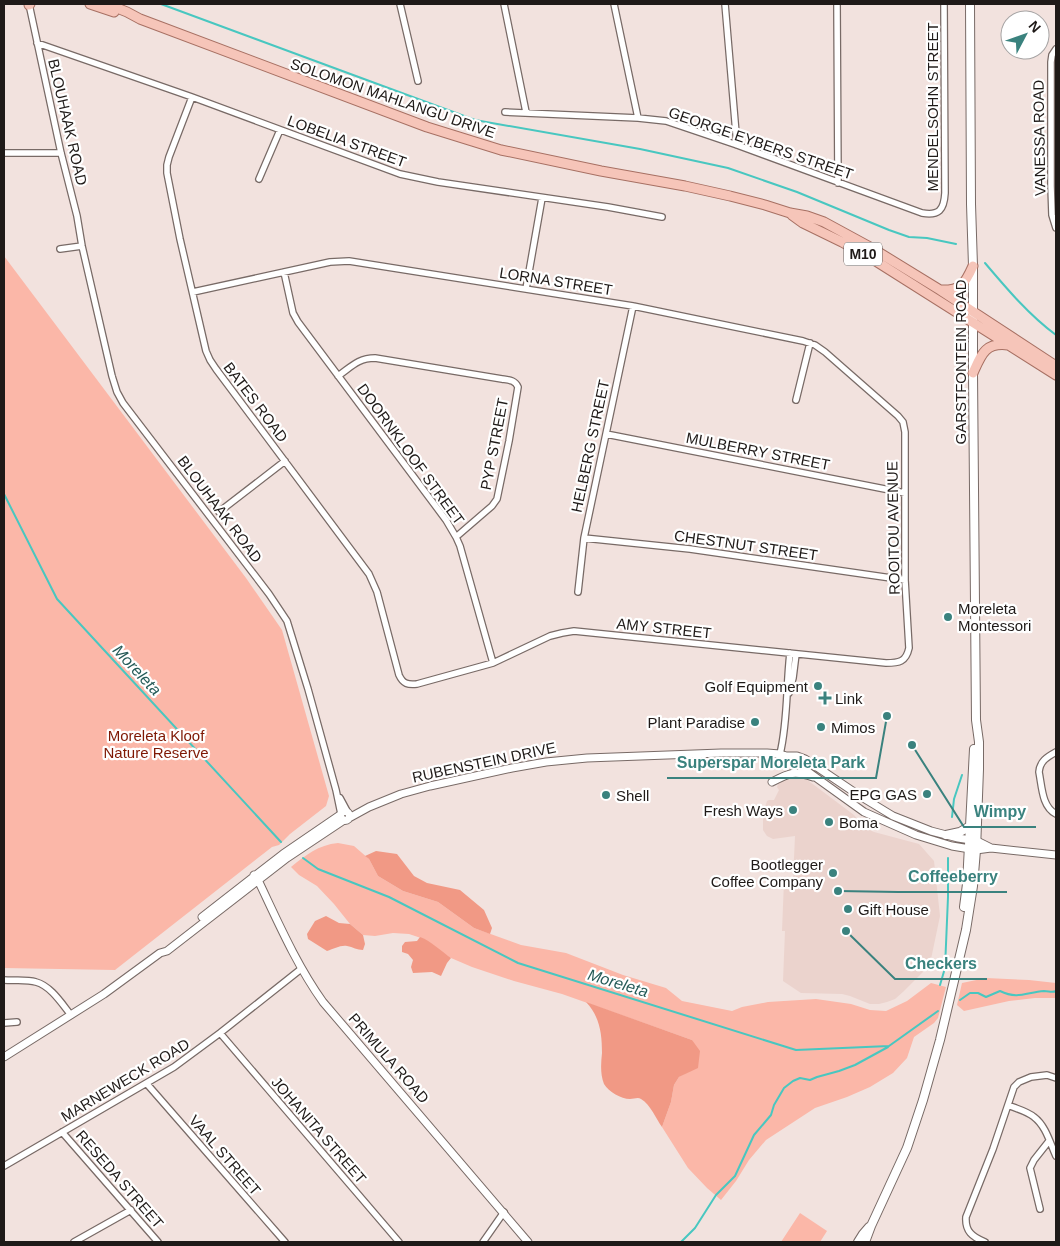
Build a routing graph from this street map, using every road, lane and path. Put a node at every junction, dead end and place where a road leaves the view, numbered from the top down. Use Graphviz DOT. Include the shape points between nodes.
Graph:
graph roads {
  1 [pos="29,4"];
  2 [pos="90,4"];
  3 [pos="107,4"];
  4 [pos="400,4"];
  5 [pos="504,4"];
  6 [pos="614,4"];
  7 [pos="725,4"];
  8 [pos="837,4"];
  9 [pos="944,4"];
  10 [pos="970,4"];
  11 [pos="140,19"];
  12 [pos="37,43"];
  13 [pos="1056,49"];
  14 [pos="418,81"];
  15 [pos="192,97"];
  16 [pos="505,112"];
  17 [pos="526,112"];
  18 [pos="638,118"];
  19 [pos="280,130"];
  20 [pos="737,145"];
  21 [pos="4,153"];
  22 [pos="61,153"];
  23 [pos="259,178"];
  24 [pos="838,183"];
  25 [pos="542,198"];
  26 [pos="942,209"];
  27 [pos="790,213"];
  28 [pos="662,216"];
  29 [pos="1056,228"];
  30 [pos="82,246"];
  31 [pos="60,249"];
  32 [pos="973,266"];
  33 [pos="284,272"];
  34 [pos="526,289"];
  35 [pos="940,290"];
  36 [pos="193,292"];
  37 [pos="633,306"];
  38 [pos="973,311"];
  39 [pos="973,323"];
  40 [pos="810,343"];
  41 [pos="1008,345"];
  42 [pos="1056,366"];
  43 [pos="973,373"];
  44 [pos="1056,375"];
  45 [pos="338,376"];
  46 [pos="796,400"];
  47 [pos="892,411"];
  48 [pos="606,434"];
  49 [pos="285,462"];
  50 [pos="905,493"];
  51 [pos="219,512"];
  52 [pos="456,537"];
  53 [pos="584,538"];
  54 [pos="905,580"];
  55 [pos="578,592"];
  56 [pos="909,648"];
  57 [pos="793,654"];
  58 [pos="493,663"];
  59 [pos="417,684"];
  60 [pos="976,720"];
  61 [pos="1056,752"];
  62 [pos="783,755"];
  63 [pos="820,780"];
  64 [pos="772,782"];
  65 [pos="1056,814"];
  66 [pos="345,815"];
  67 [pos="970,826"];
  68 [pos="946,835"];
  69 [pos="973,840"];
  70 [pos="991,848"];
  71 [pos="973,850"];
  72 [pos="1056,855"];
  73 [pos="256,878"];
  74 [pos="301,969"];
  75 [pos="4,980"];
  76 [pos="71,1015"];
  77 [pos="17,1022"];
  78 [pos="4,1023"];
  79 [pos="220,1033"];
  80 [pos="4,1057"];
  81 [pos="1056,1078"];
  82 [pos="147,1084"];
  83 [pos="1008,1105"];
  84 [pos="62,1132"];
  85 [pos="1049,1141"];
  86 [pos="1039,1154"];
  87 [pos="1056,1155"];
  88 [pos="4,1166"];
  89 [pos="130,1210"];
  90 [pos="1040,1210"];
  91 [pos="504,1212"];
  92 [pos="871,1226"];
  93 [pos="74,1242"];
  94 [pos="158,1242"];
  95 [pos="285,1242"];
  96 [pos="399,1242"];
  97 [pos="483,1242"];
  98 [pos="528,1242"];
  99 [pos="858,1242"];
  100 [pos="865,1242"];
  101 [pos="985,1242"];
  1 -- 12 [label="street, BLOUHAAK ROAD"];
  2 -- 11 [label="main road, SOLOMON MAHLANGU DRIVE"];
  3 -- 11 [label="main road, SOLOMON MAHLANGU DRIVE"];
  4 -- 14 [label="street"];
  5 -- 17 [label="street"];
  6 -- 18 [label="street"];
  7 -- 20 [label="street"];
  8 -- 24 [label="street"];
  9 -- 26 [label="street, MENDELSOHN STREET" via="945,193"];
  10 -- 32 [label="main road, GARSTFONTEIN ROAD"];
  11 -- 27 [label="main road, SOLOMON MAHLANGU DRIVE" via="468,140 537,158 730,196"];
  12 -- 15 [label="street, LOBELIA STREET"];
  12 -- 22 [label="street, BLOUHAAK ROAD"];
  13 -- 29 [label="street, VANESSA ROAD" via="1051,62 1051,186"];
  15 -- 19 [label="street, LOBELIA STREET"];
  15 -- 36 [label="street, BATES ROAD" via="172,148 167,173"];
  16 -- 17 [label="street, GEORGE EYBERS STREET"];
  17 -- 18 [label="street, GEORGE EYBERS STREET"];
  18 -- 20 [label="street, GEORGE EYBERS STREET" via="672,123"];
  19 -- 23 [label="street"];
  19 -- 25 [label="street, LOBELIA STREET" via="408,176"];
  20 -- 24 [label="street, GEORGE EYBERS STREET"];
  21 -- 22 [label="street"];
  22 -- 30 [label="street, BLOUHAAK ROAD"];
  24 -- 26 [label="street, GEORGE EYBERS STREET" via="922,213 933,214"];
  25 -- 28 [label="street, LOBELIA STREET"];
  25 -- 34 [label="street"];
  27 -- 35 [label="main road, SOLOMON MAHLANGU DRIVE / M10" via="824,222"];
  27 -- 39 [label="main road, SOLOMON MAHLANGU DRIVE / M10" via="871,258"];
  30 -- 31 [label="street"];
  30 -- 66 [label="street, BLOUHAAK ROAD" via="117,392 287,621"];
  32 -- 35 [label="main road" via="960,286"];
  32 -- 38 [label="main road, GARSTFONTEIN ROAD"];
  33 -- 34 [label="street, LORNA STREET" via="349,261"];
  33 -- 36 [label="street, LORNA STREET"];
  33 -- 45 [label="street, DOORNKLOOF STREET" via="293,313"];
  34 -- 37 [label="street, LORNA STREET"];
  35 -- 38 [label="main road, SOLOMON MAHLANGU DRIVE / M10"];
  36 -- 49 [label="street, BATES ROAD" via="210,360"];
  37 -- 40 [label="street, LORNA STREET"];
  37 -- 48 [label="street, HELBERG STREET"];
  38 -- 39 [label="main road, GARSTFONTEIN ROAD"];
  38 -- 42 [label="main road, SOLOMON MAHLANGU DRIVE"];
  39 -- 41 [label="main road, SOLOMON MAHLANGU DRIVE"];
  39 -- 43 [label="main road, GARSTFONTEIN ROAD"];
  40 -- 46 [label="street"];
  40 -- 47 [label="street, LORNA STREET" via="825,352"];
  41 -- 43 [label="main road" via="998,344 984,350"];
  41 -- 44 [label="main road, SOLOMON MAHLANGU DRIVE"];
  43 -- 60 [label="main road, GARSTFONTEIN ROAD"];
  45 -- 52 [label="street, DOORNKLOOF STREET"];
  45 -- 52 [label="street, PYP STREET" via="366,358 375,358 514,381 518,387 497,499"];
  47 -- 50 [label="street, ROOITOU AVENUE" via="904,426"];
  48 -- 50 [label="street, MULBERRY STREET"];
  48 -- 53 [label="street, HELBERG STREET"];
  49 -- 51 [label="street"];
  49 -- 59 [label="street, BATES ROAD" via="369,574 401,679 410,685"];
  50 -- 54 [label="street, ROOITOU AVENUE"];
  52 -- 58 [label="street, DOORNKLOOF STREET"];
  53 -- 54 [label="street, CHESTNUT STREET"];
  53 -- 55 [label="street, HELBERG STREET"];
  54 -- 56 [label="street, ROOITOU AVENUE"];
  56 -- 57 [label="street, AMY STREET" via="903,660 895,663"];
  57 -- 58 [label="street, AMY STREET" via="574,631 550,636"];
  57 -- 62 [label="street" via="787,678"];
  58 -- 59 [label="street, AMY STREET"];
  60 -- 67 [label="main road, GARSTFONTEIN ROAD"];
  60 -- 69 [label="main road, GARSTFONTEIN ROAD" via="979,770"];
  61 -- 65 [label="street" via="1044,759 1039,772 1047,806"];
  62 -- 63 [label="street"];
  62 -- 66 [label="street, RUBENSTEIN DRIVE" via="721,753 546,762 430,786"];
  62 -- 68 [label="street, RUBENSTEIN DRIVE" via="806,759 885,812"];
  63 -- 64 [label="street" via="795,772"];
  63 -- 71 [label="street" via="871,815 916,835"];
  66 -- 73 [label="street, RUBENSTEIN DRIVE"];
  67 -- 68 [label="main road"];
  67 -- 69 [label="main road, GARSTFONTEIN ROAD"];
  68 -- 69 [label="street, RUBENSTEIN DRIVE"];
  69 -- 70 [label="street, RUBENSTEIN DRIVE"];
  69 -- 71 [label="main road, GARSTFONTEIN ROAD"];
  70 -- 71 [label="street"];
  70 -- 72 [label="street"];
  71 -- 92 [label="main road, GARSTFONTEIN ROAD" via="958,963 940,1040 907,1148"];
  73 -- 74 [label="street, PRIMULA ROAD"];
  73 -- 76 [label="street, RUBENSTEIN DRIVE" via="167,950"];
  74 -- 79 [label="street, MARNEWECK ROAD"];
  74 -- 91 [label="street, PRIMULA ROAD" via="334,1015"];
  75 -- 76 [label="street" via="41,983"];
  76 -- 80 [label="street, RUBENSTEIN DRIVE"];
  77 -- 78 [label="street"];
  79 -- 82 [label="street, MARNEWECK ROAD"];
  79 -- 96 [label="street, JOHANITA STREET"];
  81 -- 83 [label="street" via="1041,1075 1019,1082"];
  82 -- 84 [label="street, MARNEWECK ROAD"];
  82 -- 95 [label="street, VAAL STREET"];
  83 -- 85 [label="street" via="1036,1118"];
  83 -- 101 [label="street" via="966,1217 970,1234"];
  84 -- 88 [label="street, MARNEWECK ROAD"];
  84 -- 89 [label="street, RESEDA STREET"];
  85 -- 86 [label="street"];
  85 -- 87 [label="street"];
  86 -- 87 [label="street"];
  86 -- 90 [label="street" via="1030,1168"];
  89 -- 93 [label="street"];
  89 -- 94 [label="street, RESEDA STREET"];
  91 -- 97 [label="street"];
  91 -- 98 [label="street, PRIMULA ROAD"];
  92 -- 99 [label="main road, GARSTFONTEIN ROAD"];
  92 -- 100 [label="main road, GARSTFONTEIN ROAD"];
}
